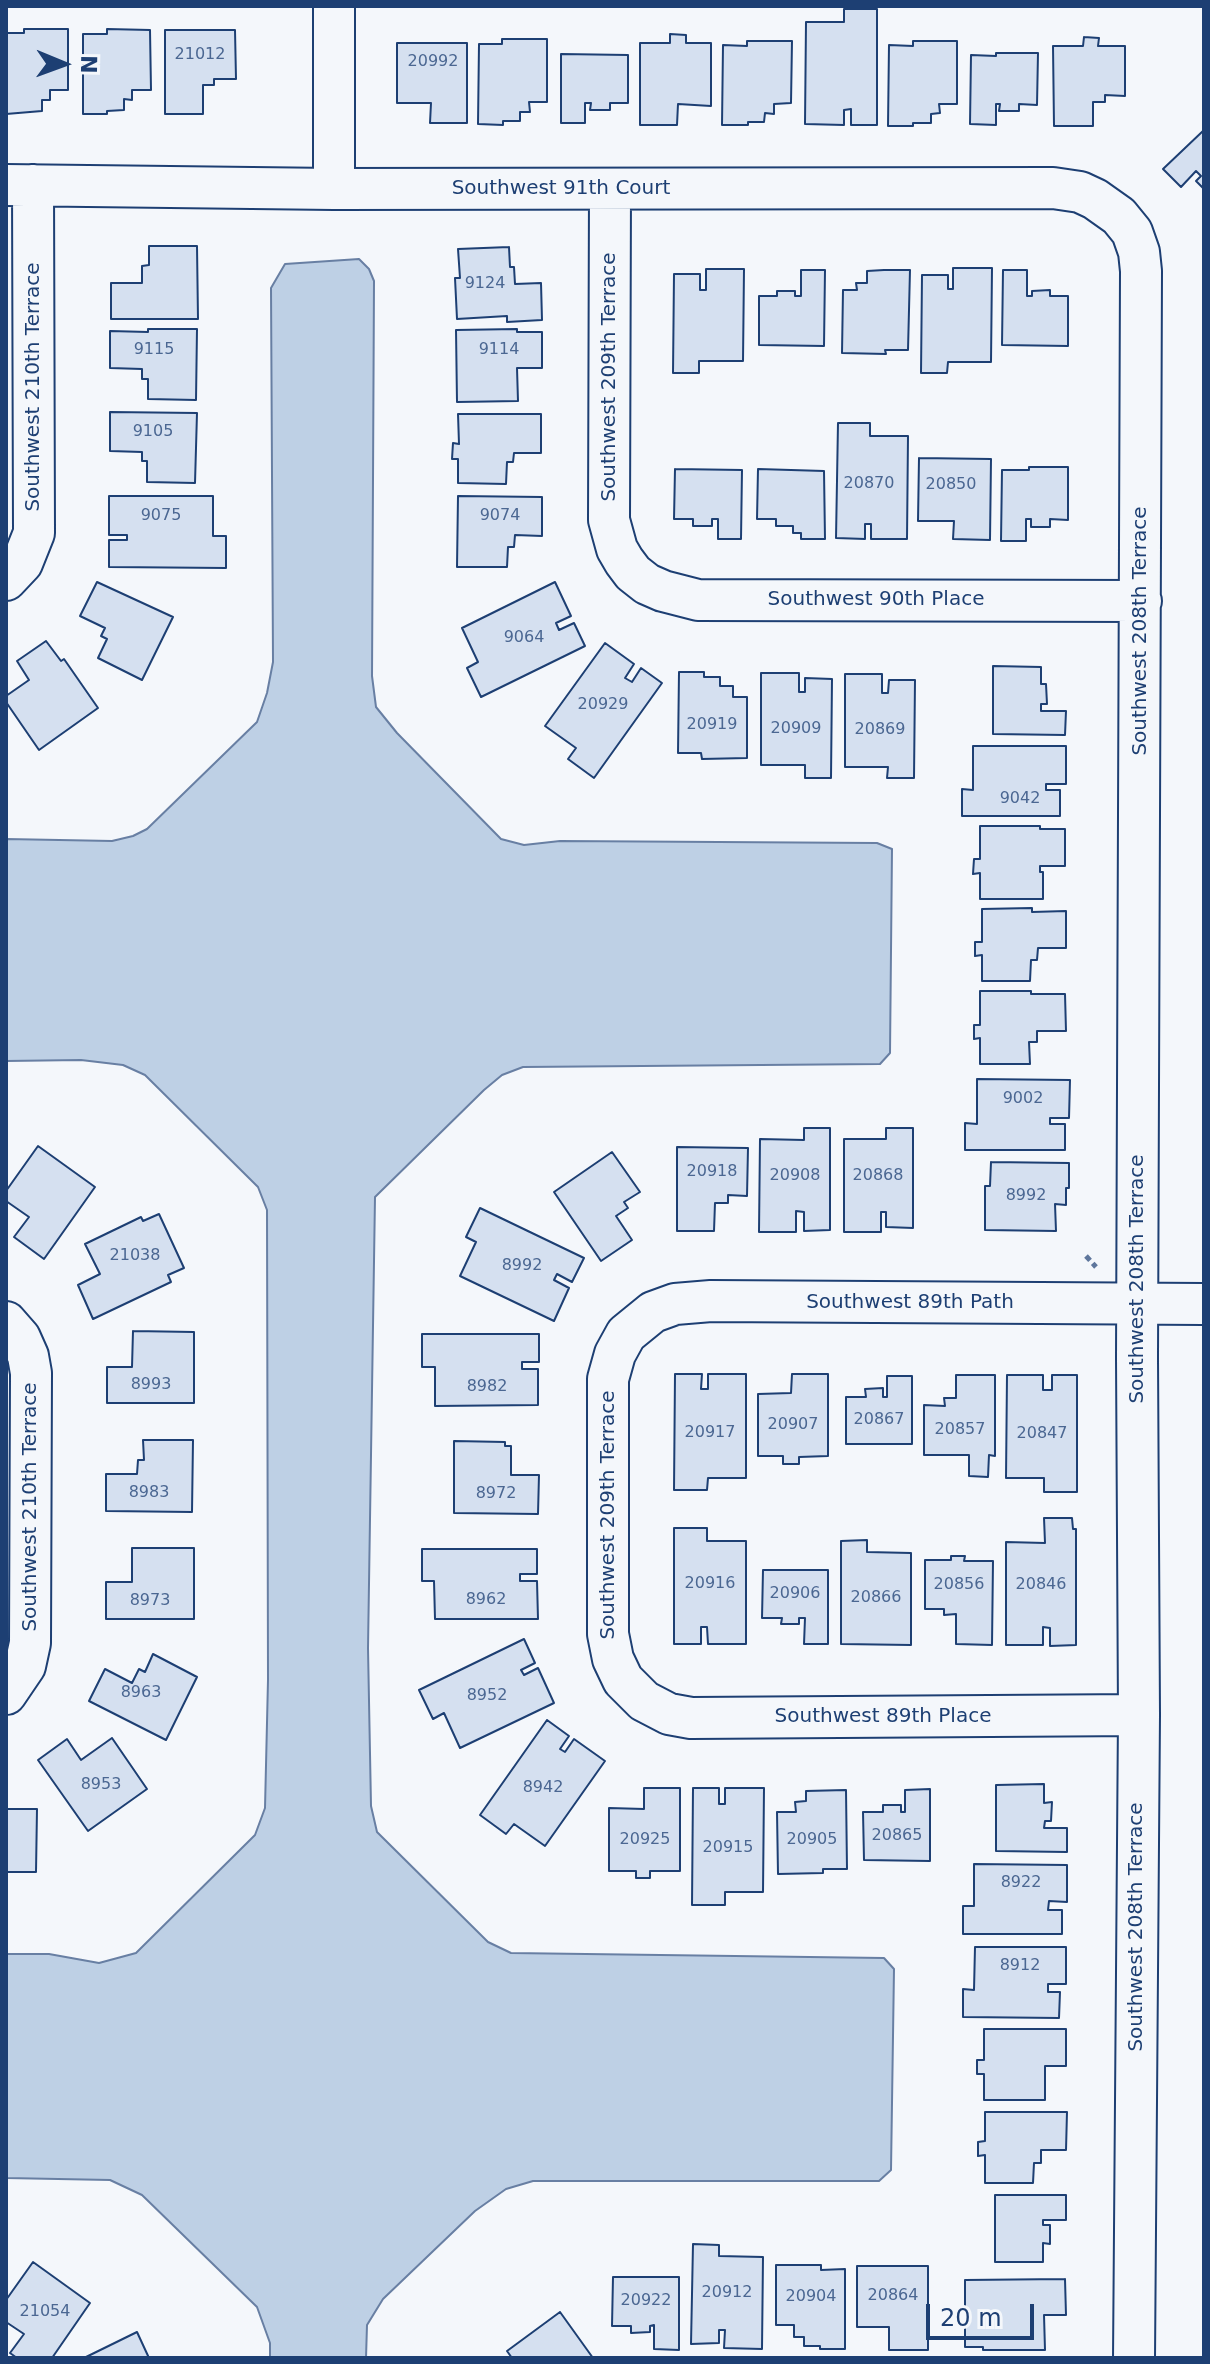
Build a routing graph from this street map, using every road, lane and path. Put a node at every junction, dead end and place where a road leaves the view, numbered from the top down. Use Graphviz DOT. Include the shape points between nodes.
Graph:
graph roads {
  1 [pos="334,6"];
  2 [pos="20,185"];
  3 [pos="334,189"];
  4 [pos="610,189"];
  5 [pos="1111,209"];
  6 [pos="624,561"];
  7 [pos="6,580"];
  8 [pos="1141,601"];
  9 [pos="1138,1304"];
  10 [pos="1204,1304"];
  11 [pos="11,1327"];
  12 [pos="626,1334"];
  13 [pos="11,1689"];
  14 [pos="634,1693"];
  15 [pos="1139,1715"];
  16 [pos="1134,2358"];
  1 -- 3 [label="street"];
  2 -- 3 [label="street, Southwest 91th Court"];
  2 -- 7 [label="street, Southwest 210th Terrace" via="34,533 22,563"];
  3 -- 4 [label="street, Southwest 91th Court"];
  4 -- 5 [label="street, Southwest 91th Court" via="1053,188 1080,192"];
  4 -- 6 [label="street, Southwest 209th Terrace" via="608,502 612,536"];
  5 -- 8 [label="street, Southwest 208th Terrace" via="1132,232 1140,263"];
  6 -- 8 [label="street, Southwest 90th Place" via="647,584 698,600"];
  8 -- 9 [label="street, Southwest 208th Terrace"];
  9 -- 10 [label="street, Southwest 89th Path"];
  9 -- 12 [label="street, Southwest 89th Path" via="701,1302 663,1307"];
  9 -- 15 [label="street, Southwest 208th Terrace"];
  11 -- 13 [label="street, Southwest 210th Terrace" via="31,1373 30,1643 25,1666"];
  12 -- 14 [label="street, Southwest 209th Terrace" via="608,1379 607,1613 613,1659"];
  14 -- 15 [label="street, Southwest 89th Place" via="656,1708 691,1718"];
  15 -- 16 [label="street, Southwest 208th Terrace"];
}
